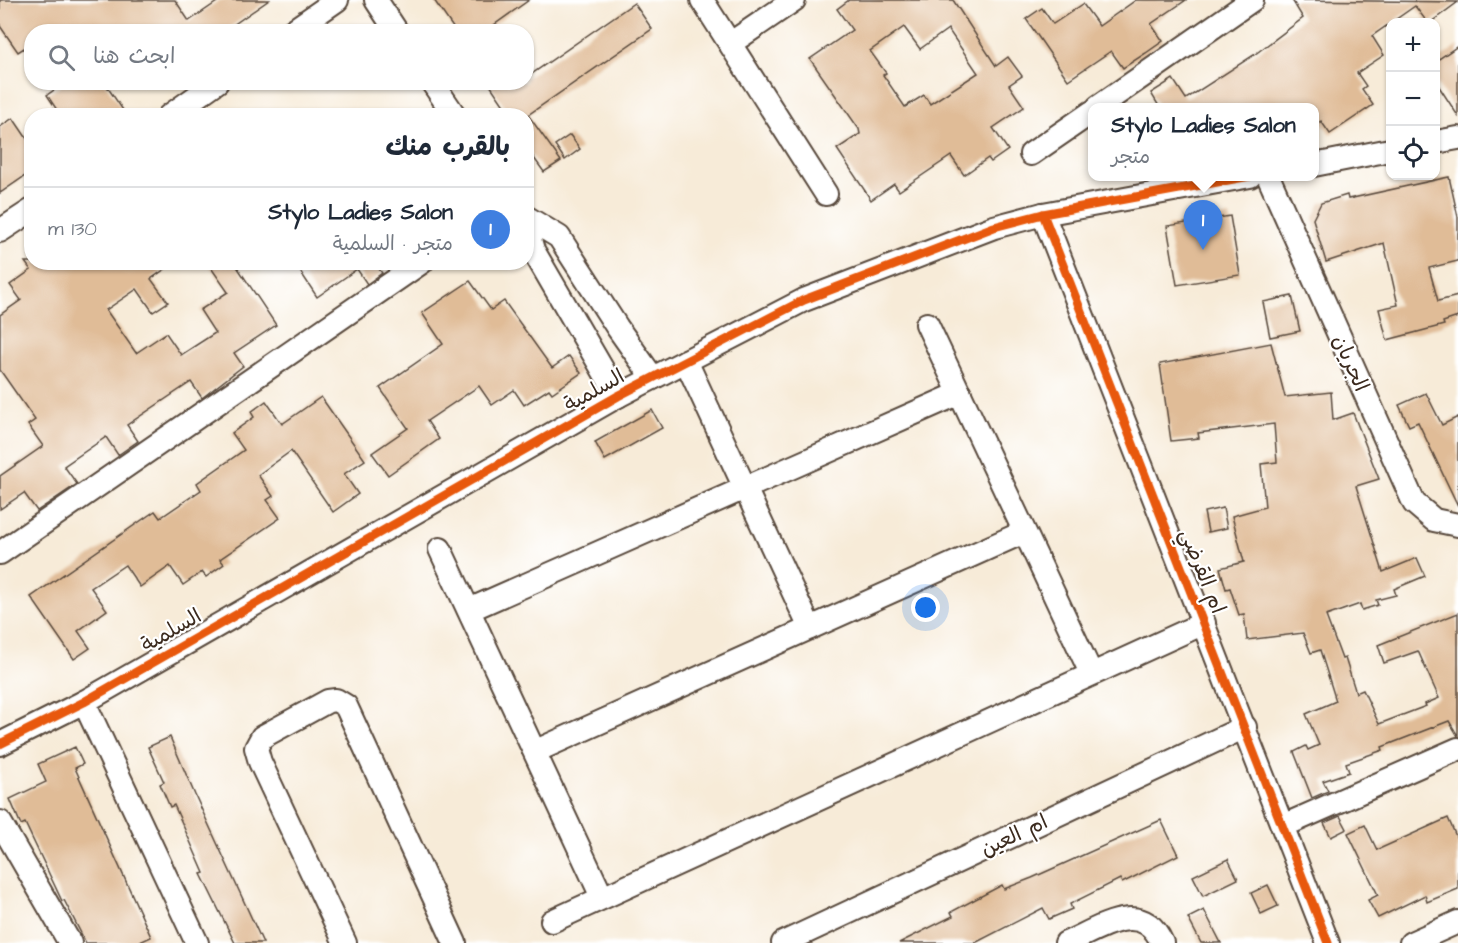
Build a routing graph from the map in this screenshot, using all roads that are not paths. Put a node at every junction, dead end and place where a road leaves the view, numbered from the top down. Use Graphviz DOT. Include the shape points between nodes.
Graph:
graph roads {
  1 [pos="337,0"];
  2 [pos="376,0"];
  3 [pos="702,0"];
  4 [pos="794,0"];
  5 [pos="1252,0"];
  6 [pos="302,24"];
  7 [pos="392,24"];
  8 [pos="731,43"];
  9 [pos="206,90"];
  10 [pos="437,90"];
  11 [pos="1105,103"];
  12 [pos="180,108"];
  13 [pos="450,108"];
  14 [pos="1088,115"];
  15 [pos="1458,138"];
  16 [pos="1440,141"];
  17 [pos="1386,151"];
  18 [pos="1031,154"];
  19 [pos="1319,164"];
  20 [pos="1228,181"];
  21 [pos="1270,181"];
  22 [pos="826,194"];
  23 [pos="1043,214"];
  24 [pos="24,215"];
  25 [pos="534,222"];
  26 [pos="0,231"];
  27 [pos="534,252"];
  28 [pos="410,270"];
  29 [pos="927,324"];
  30 [pos="686,361"];
  31 [pos="653,378"];
  32 [pos="960,393"];
  33 [pos="618,396"];
  34 [pos="746,489"];
  35 [pos="1458,525"];
  36 [pos="1024,531"];
  37 [pos="440,549"];
  38 [pos="0,553"];
  39 [pos="469,610"];
  40 [pos="1204,623"];
  41 [pos="810,628"];
  42 [pos="1090,673"];
  43 [pos="84,702"];
  44 [pos="1245,727"];
  45 [pos="0,744"];
  46 [pos="1458,749"];
  47 [pos="536,752"];
  48 [pos="0,822"];
  49 [pos="1284,826"];
  50 [pos="602,897"];
  51 [pos="552,921"];
  52 [pos="1458,922"];
  53 [pos="70,943"];
  54 [pos="197,943"];
  55 [pos="345,943"];
  56 [pos="455,943"];
  57 [pos="783,943"];
  58 [pos="1066,943"];
  59 [pos="1162,943"];
  60 [pos="1329,943"];
  61 [pos="1411,943"];
  1 -- 6 [label="street"];
  2 -- 7 [label="street"];
  3 -- 8 [label="street"];
  4 -- 8 [label="street"];
  5 -- 11 [label="street"];
  8 -- 22 [label="street"];
  9 -- 12 [label="street"];
  10 -- 13 [label="street"];
  14 -- 18 [label="street"];
  15 -- 16 [label="street"];
  17 -- 19 [label="street"];
  20 -- 23 [label="street, السلمية"];
  21 -- 35 [label="street, الجريان" via="1414,504 1434,520"];
  23 -- 30 [label="street, السلمية" via="994,227 804,300"];
  23 -- 40 [label="street, ام القرضي"];
  24 -- 26 [label="street"];
  25 -- 31 [label="street" via="559,237"];
  27 -- 33 [label="street"];
  28 -- 38 [label="street"];
  29 -- 32 [label="street"];
  30 -- 31 [label="street, السلمية"];
  30 -- 34 [label="street"];
  31 -- 33 [label="street, السلمية"];
  32 -- 34 [label="street"];
  32 -- 36 [label="street"];
  33 -- 43 [label="street, السلمية"];
  34 -- 39 [label="street"];
  34 -- 41 [label="street"];
  36 -- 41 [label="street"];
  36 -- 42 [label="street"];
  37 -- 39 [label="street"];
  39 -- 47 [label="street"];
  40 -- 42 [label="street"];
  40 -- 44 [label="street, ام القرضي"];
  41 -- 47 [label="street"];
  42 -- 50 [label="street"];
  43 -- 45 [label="street, السلمية"];
  43 -- 54 [label="street"];
  44 -- 49 [label="street, ام القرضي"];
  44 -- 57 [label="street, ام العين"];
  46 -- 49 [label="street"];
  47 -- 50 [label="street"];
  48 -- 53 [label="street"];
  49 -- 60 [label="street, ام القرضي"];
  50 -- 51 [label="street"];
  52 -- 61 [label="street"];
  55 -- 56 [label="street" via="256,748 262,736 336,700 346,706"];
  58 -- 59 [label="street" via="1128,918 1149,924"];
}
